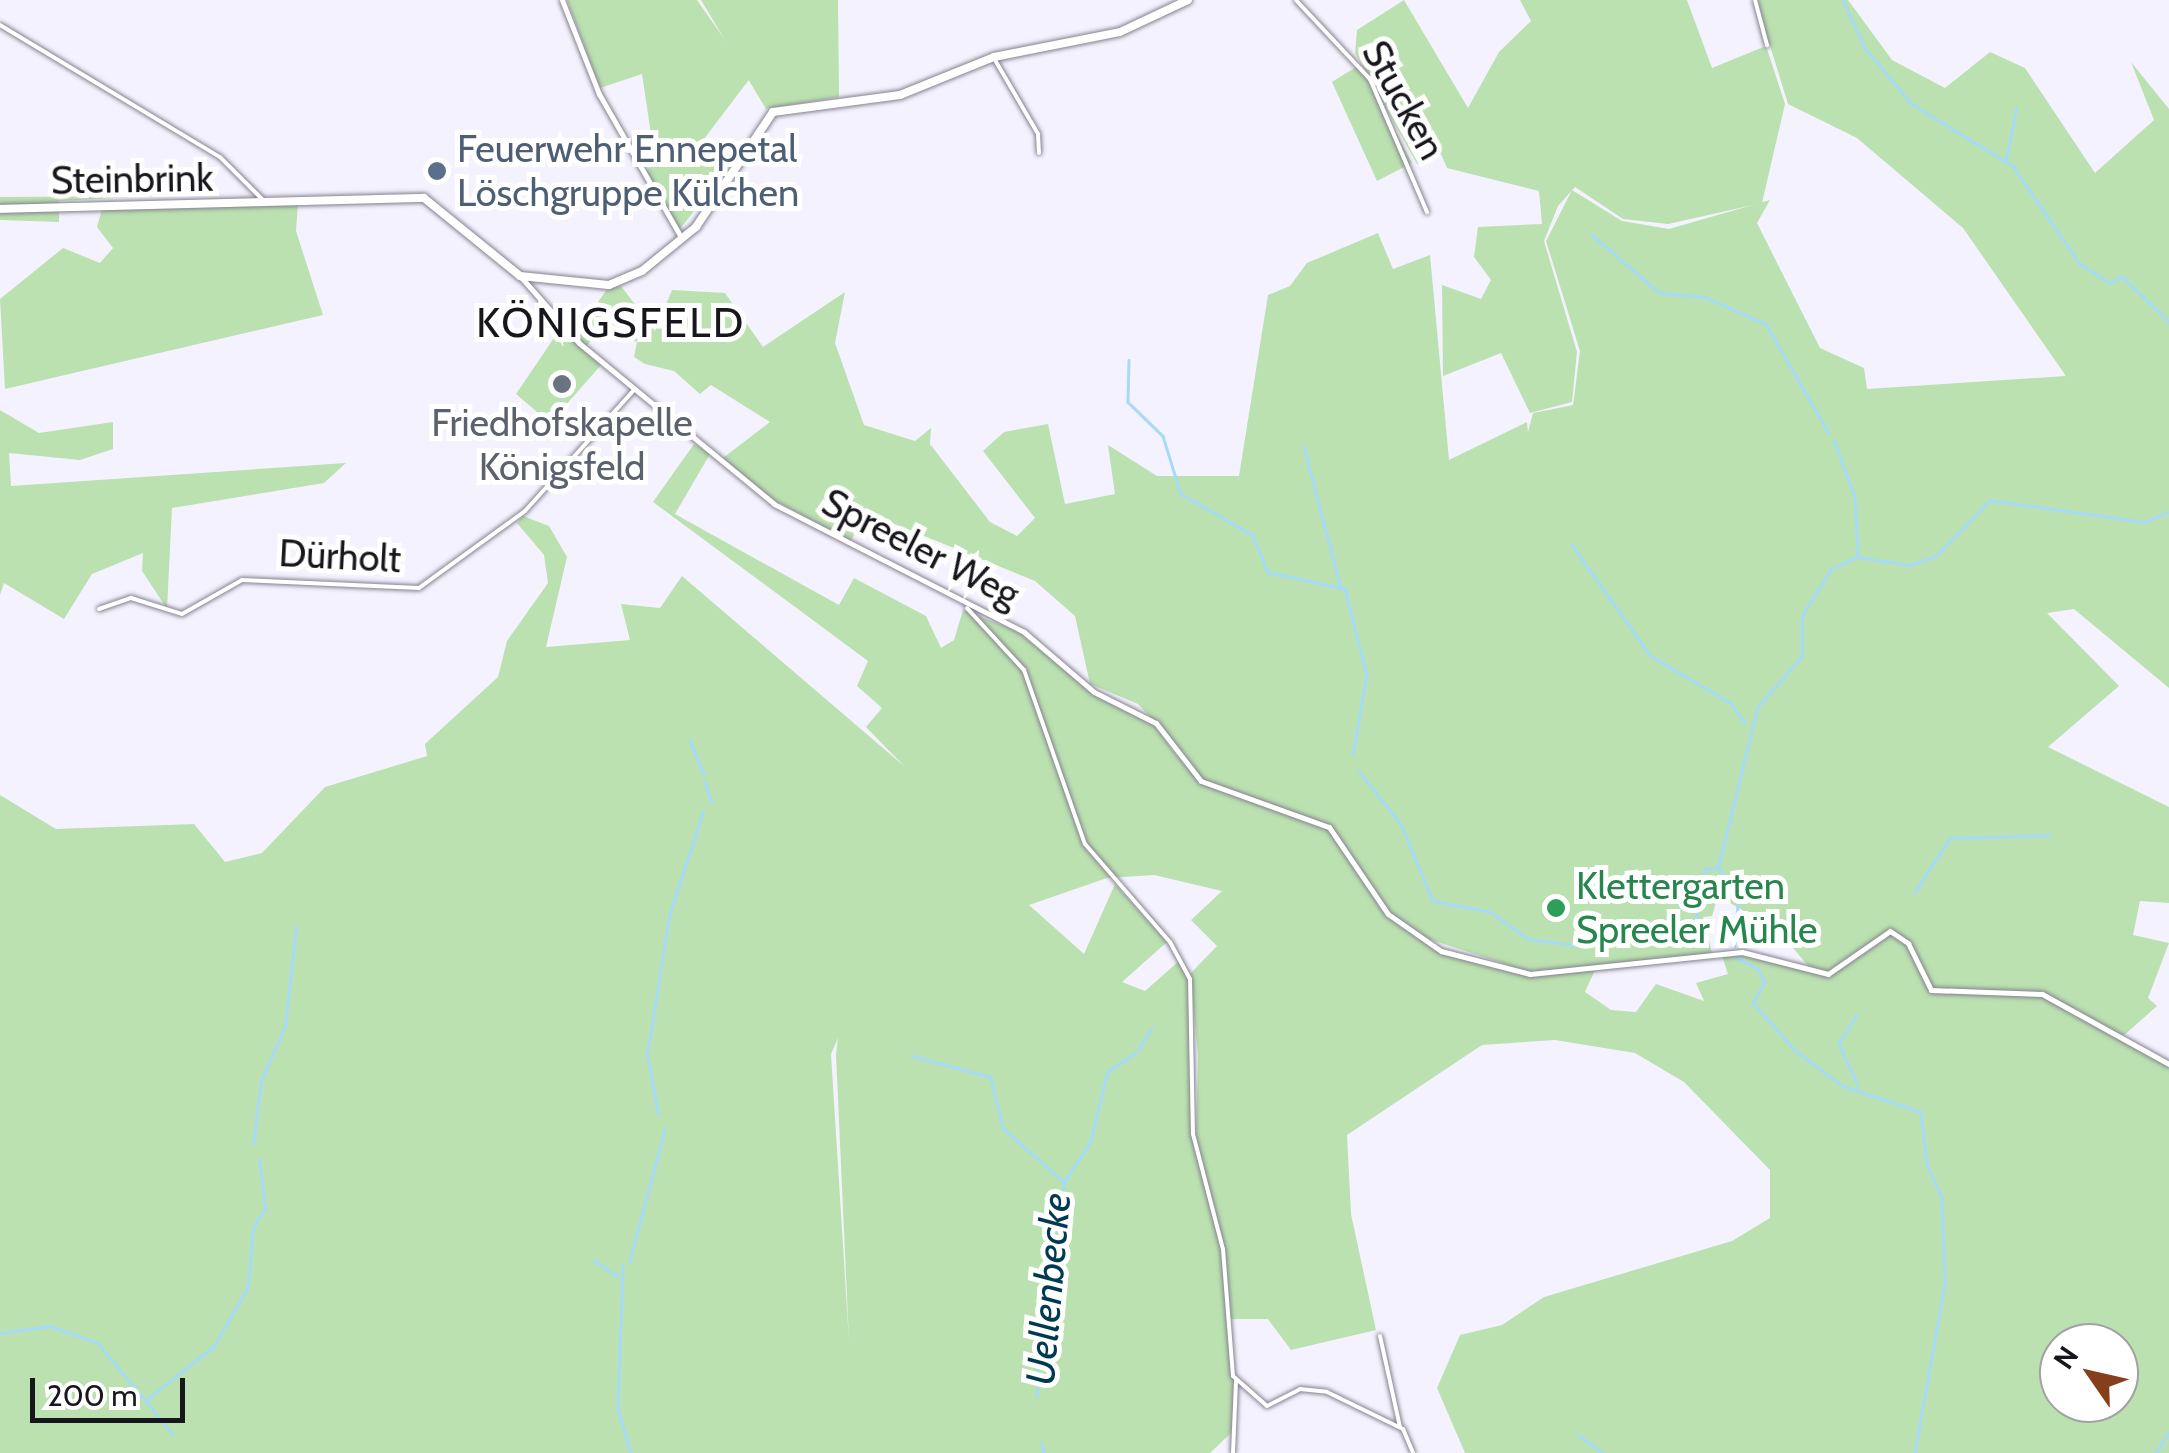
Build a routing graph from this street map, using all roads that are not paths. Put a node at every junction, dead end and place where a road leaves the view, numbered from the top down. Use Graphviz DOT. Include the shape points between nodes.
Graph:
graph roads {
  1 [pos="562,0"];
  2 [pos="1188,0"];
  3 [pos="1296,0"];
  4 [pos="1754,0"];
  5 [pos="0,25"];
  6 [pos="1767,45"];
  7 [pos="994,57"];
  8 [pos="1039,154"];
  9 [pos="264,205"];
  10 [pos="0,209"];
  11 [pos="1428,212"];
  12 [pos="682,240"];
  13 [pos="520,276"];
  14 [pos="634,390"];
  15 [pos="967,608"];
  16 [pos="99,609"];
  17 [pos="2169,1064"];
  18 [pos="1380,1336"];
  19 [pos="1236,1382"];
  20 [pos="1400,1428"];
  21 [pos="1233,1453"];
  22 [pos="1413,1453"];
  1 -- 12 [label="street" via="600,94"];
  2 -- 7 [label="main road" via="1120,32"];
  3 -- 11 [label="street, Stucken" via="1370,79"];
  4 -- 6 [label="street"];
  5 -- 9 [label="street" via="220,157"];
  7 -- 8 [label="street" via="1038,134"];
  7 -- 12 [label="main road" via="911,92 773,112"];
  9 -- 10 [label="main road, Steinbrink"];
  9 -- 13 [label="main road, Steinbrink" via="418,198 451,216 500,266"];
  12 -- 13 [label="main road" via="609,284"];
  13 -- 14 [label="street, Spreeler Weg"];
  14 -- 15 [label="street, Spreeler Weg" via="774,504"];
  14 -- 16 [label="street, Dürholt" via="512,522 419,588 253,579 182,614 130,598"];
  15 -- 17 [label="street, Spreeler Weg" via="1024,632 1094,692 1156,724 1201,781 1329,827 1392,918 1441,951 1542,975 1737,952 1813,972 1839,971 1872,936 1891,931 1908,943 1931,990 2042,994"];
  15 -- 19 [label="street" via="1024,670 1085,844 1170,942 1190,980 1194,1134 1223,1249"];
  18 -- 20 [label="street"];
  19 -- 20 [label="street" via="1264,1405 1318,1390"];
  19 -- 21 [label="street"];
  20 -- 22 [label="street"];
}
